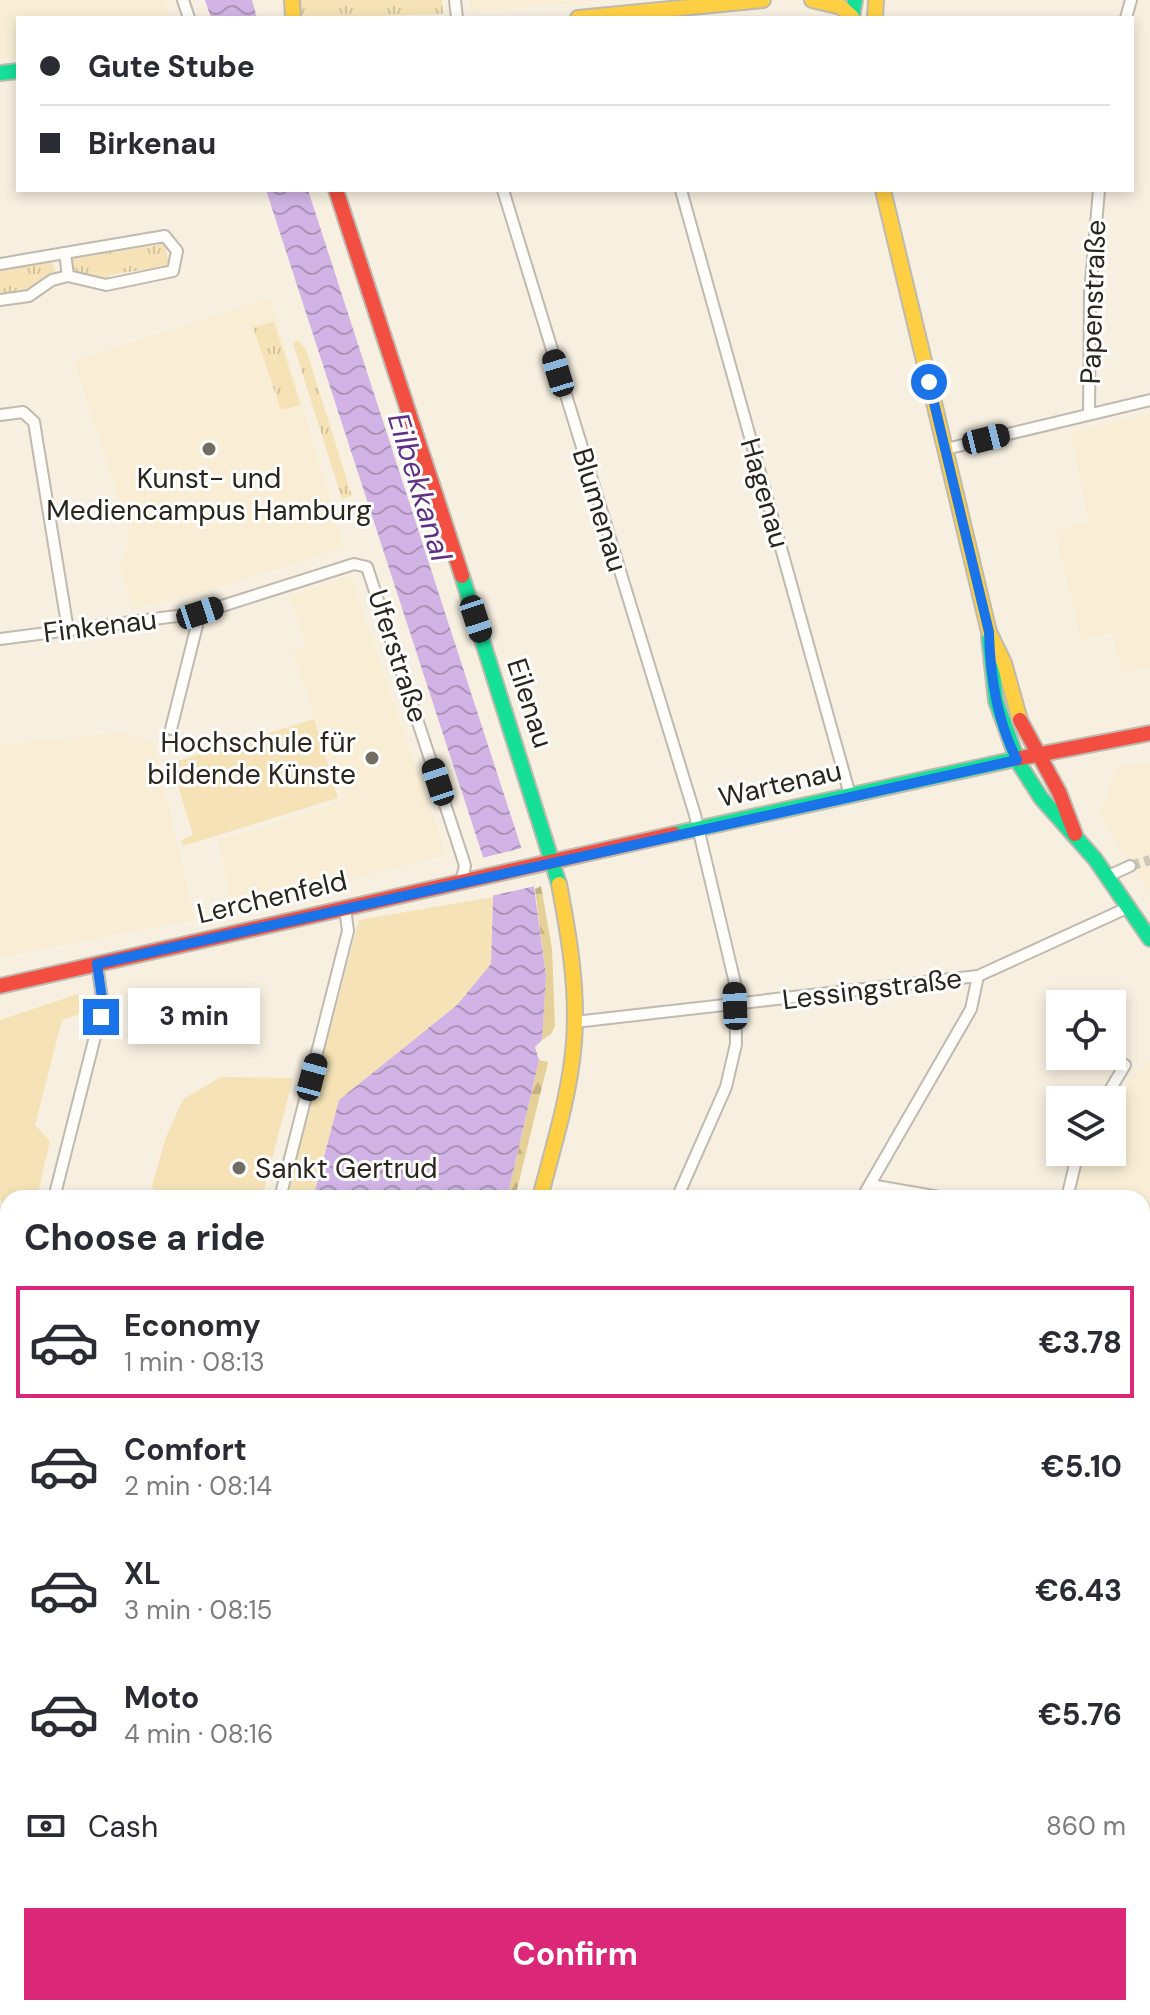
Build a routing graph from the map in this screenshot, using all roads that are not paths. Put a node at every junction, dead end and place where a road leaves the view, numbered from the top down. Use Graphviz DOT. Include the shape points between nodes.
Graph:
graph roads {
  1 [pos="763,0"];
  2 [pos="812,0"];
  3 [pos="632,15"];
  4 [pos="851,16"];
  5 [pos="337,192"];
  6 [pos="504,192"];
  7 [pos="682,192"];
  8 [pos="883,192"];
  9 [pos="1099,192"];
  10 [pos="65,253"];
  11 [pos="0,264"];
  12 [pos="68,276"];
  13 [pos="0,300"];
  14 [pos="1150,400"];
  15 [pos="1089,414"];
  16 [pos="0,415"];
  17 [pos="946,449"];
  18 [pos="369,568"];
  19 [pos="200,613"];
  20 [pos="68,630"];
  21 [pos="989,632"];
  22 [pos="0,639"];
  23 [pos="171,729"];
  24 [pos="1150,733"];
  25 [pos="1036,757"];
  26 [pos="1017,760"];
  27 [pos="850,795"];
  28 [pos="696,830"];
  29 [pos="1075,834"];
  30 [pos="555,862"];
  31 [pos="1130,866"];
  32 [pos="1106,877"];
  33 [pos="461,882"];
  34 [pos="345,908"];
  35 [pos="1127,908"];
  36 [pos="1150,939"];
  37 [pos="97,964"];
  38 [pos="978,976"];
  39 [pos="4,987"];
  40 [pos="735,1006"];
  41 [pos="575,1022"];
  42 [pos="1075,1166"];
  43 [pos="870,1185"];
  44 [pos="56,1190"];
  45 [pos="282,1190"];
  46 [pos="542,1190"];
  47 [pos="681,1190"];
  48 [pos="867,1190"];
  49 [pos="899,1190"];
  50 [pos="1069,1190"];
  1 -- 3 [label="main road"];
  2 -- 4 [label="main road" via="841,7"];
  5 -- 30 [label="main road, Eilenau"];
  6 -- 28 [label="street, Blumenau"];
  7 -- 27 [label="street, Hagenau"];
  8 -- 17 [label="main road"];
  9 -- 15 [label="street, Papenstraße" via="1090,293"];
  10 -- 11 [label="street"];
  10 -- 12 [label="street"];
  10 -- 12 [label="street" via="165,236 177,251 173,271 106,285"];
  12 -- 13 [label="street" via="29,296"];
  14 -- 15 [label="street"];
  15 -- 17 [label="street"];
  16 -- 20 [label="street" via="23,412 34,422"];
  17 -- 21 [label="main road"];
  18 -- 19 [label="street, Finkenau" via="354,564"];
  18 -- 33 [label="street, Uferstraße" via="465,866"];
  19 -- 20 [label="street, Finkenau"];
  19 -- 23 [label="street, Finkenau"];
  20 -- 22 [label="street, Finkenau"];
  21 -- 25 [label="main road"];
  21 -- 26 [label="main road" via="1002,723"];
  24 -- 25 [label="main road, Wartenau"];
  25 -- 26 [label="main road, Wartenau"];
  25 -- 29 [label="main road" via="1059,792"];
  26 -- 27 [label="main road, Wartenau"];
  26 -- 29 [label="main road" via="1041,799"];
  27 -- 28 [label="main road, Wartenau"];
  28 -- 30 [label="main road, Wartenau"];
  28 -- 40 [label="street, Blumenau" via="729,949"];
  29 -- 32 [label="main road"];
  30 -- 33 [label="main road, Lerchenfeld"];
  30 -- 41 [label="main road, Eilenau" via="571,945"];
  31 -- 32 [label="street"];
  32 -- 35 [label="main road"];
  33 -- 34 [label="main road, Lerchenfeld"];
  34 -- 37 [label="main road, Lerchenfeld"];
  34 -- 45 [label="street" via="348,931"];
  35 -- 36 [label="main road"];
  35 -- 38 [label="street, Lessingstraße"];
  37 -- 39 [label="main road, Lerchenfeld"];
  37 -- 44 [label="street" via="103,1005"];
  38 -- 40 [label="street, Lessingstraße"];
  38 -- 43 [label="street" via="971,1009"];
  40 -- 41 [label="street, Lessingstraße"];
  40 -- 47 [label="street, Blumenau" via="736,1044 726,1087"];
  41 -- 46 [label="main road, Eilenau"];
  42 -- 50 [label="street"];
  43 -- 48 [label="street"];
  43 -- 49 [label="street"];
}
